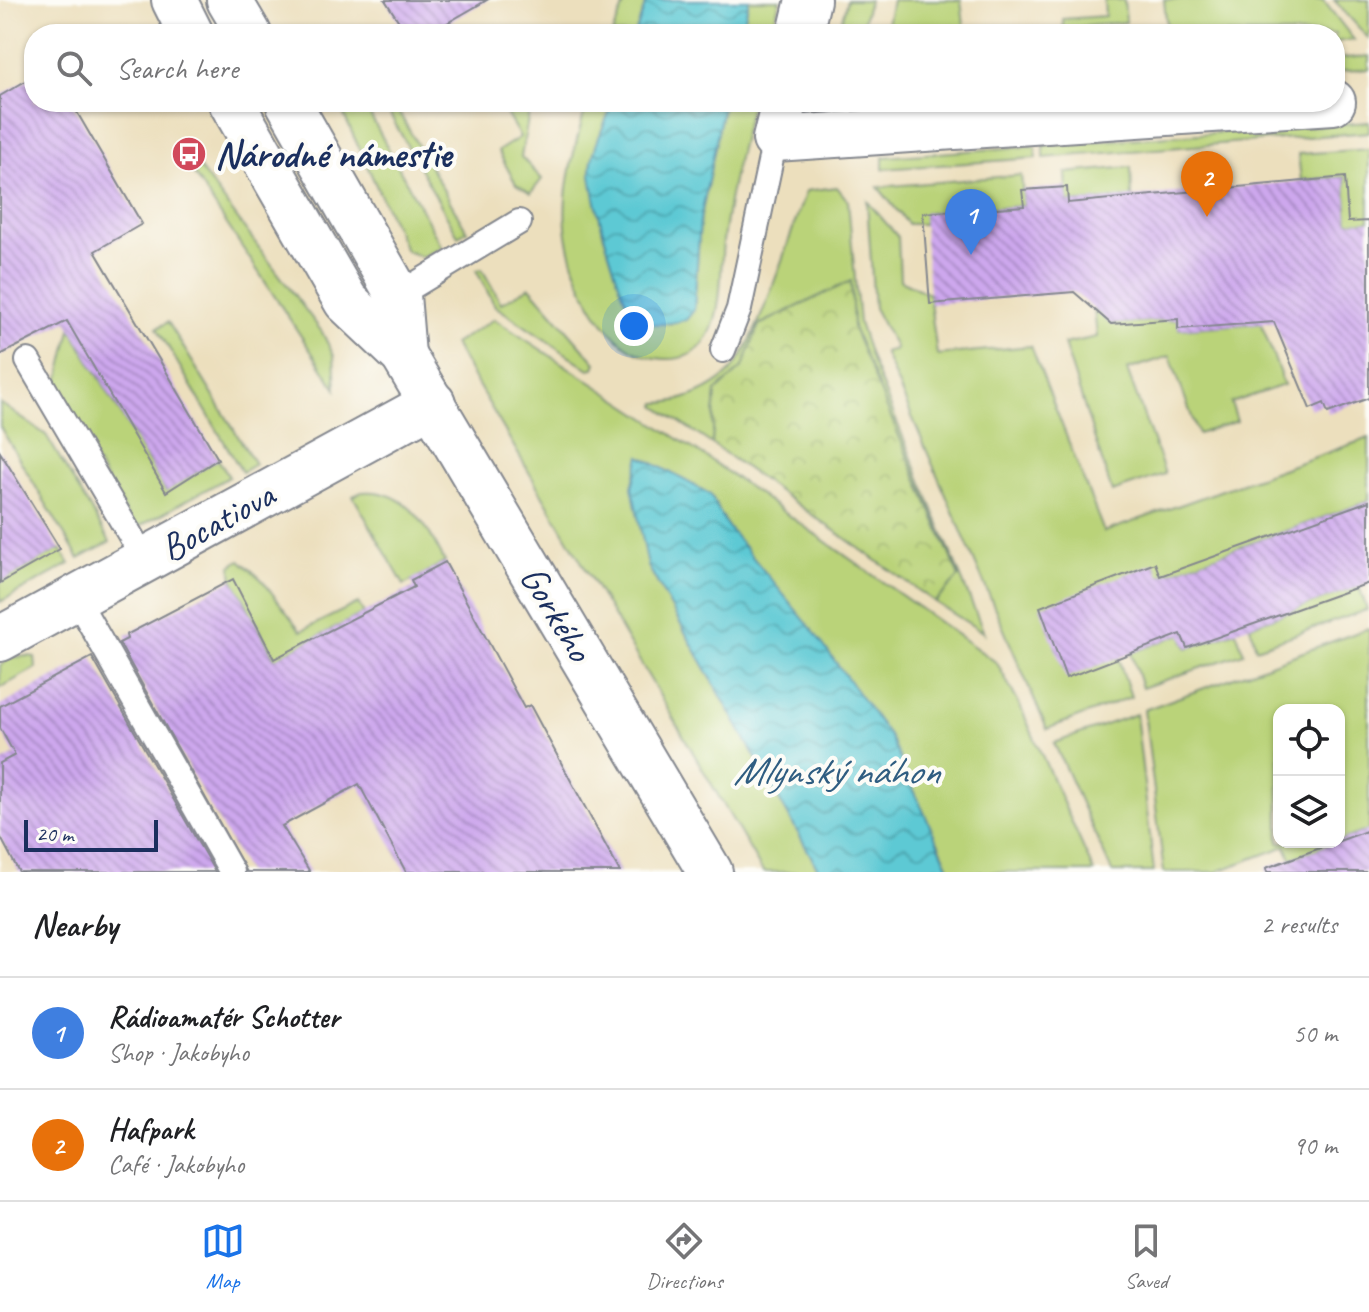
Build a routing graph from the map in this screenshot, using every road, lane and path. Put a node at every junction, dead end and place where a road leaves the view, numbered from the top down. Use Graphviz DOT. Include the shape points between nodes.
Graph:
graph roads {
  1 [pos="174,0"];
  2 [pos="229,0"];
  3 [pos="808,0"];
  4 [pos="186,24"];
  5 [pos="243,24"];
  6 [pos="802,24"];
  7 [pos="1369,100"];
  8 [pos="1345,101"];
  9 [pos="237,112"];
  10 [pos="294,112"];
  11 [pos="1042,112"];
  12 [pos="780,121"];
  13 [pos="519,222"];
  14 [pos="398,295"];
  15 [pos="723,350"];
  16 [pos="403,355"];
  17 [pos="28,361"];
  18 [pos="433,403"];
  19 [pos="145,560"];
  20 [pos="76,598"];
  21 [pos="0,639"];
  22 [pos="229,870"];
  23 [pos="710,872"];
  1 -- 4 [label="street"];
  2 -- 5 [label="street"];
  3 -- 6 [label="street"];
  7 -- 8 [label="street"];
  9 -- 16 [label="street, Gorkého" via="346,301"];
  10 -- 14 [label="street, Gorkého"];
  11 -- 12 [label="street"];
  12 -- 15 [label="lane" via="739,309"];
  13 -- 14 [label="lane"];
  14 -- 16 [label="street, Gorkého"];
  16 -- 18 [label="street, Gorkého"];
  17 -- 19 [label="lane"];
  18 -- 19 [label="street, Bocatiova"];
  18 -- 23 [label="street, Gorkého"];
  19 -- 20 [label="street, Bocatiova"];
  20 -- 21 [label="street, Bocatiova"];
  20 -- 22 [label="lane"];
}
